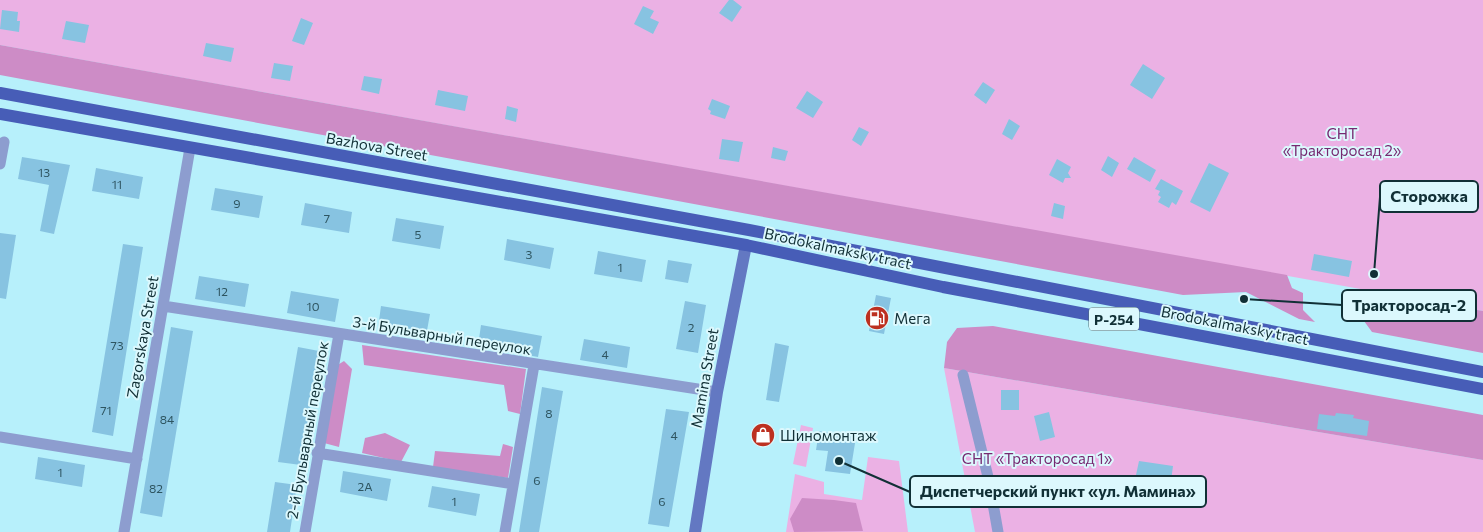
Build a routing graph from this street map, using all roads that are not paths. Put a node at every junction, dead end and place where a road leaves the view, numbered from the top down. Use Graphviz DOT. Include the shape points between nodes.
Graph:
graph roads {
  1 [pos="0,93"];
  2 [pos="0,114"];
  3 [pos="4,142"];
  4 [pos="190,148"];
  5 [pos="0,164"];
  6 [pos="749,230"];
  7 [pos="746,245"];
  8 [pos="163,306"];
  9 [pos="340,334"];
  10 [pos="534,365"];
  11 [pos="1483,372"];
  12 [pos="964,375"];
  13 [pos="1483,389"];
  14 [pos="717,392"];
  15 [pos="0,437"];
  16 [pos="317,453"];
  17 [pos="136,459"];
  18 [pos="513,484"];
  19 [pos="124,532"];
  20 [pos="304,532"];
  21 [pos="505,532"];
  22 [pos="694,532"];
  23 [pos="998,532"];
  1 -- 6 [label="main road, Bazhova Street"];
  2 -- 4 [label="main road"];
  3 -- 5 [label="street"];
  4 -- 7 [label="main road"];
  4 -- 8 [label="street, Zagorskaya Street"];
  6 -- 7 [label="main road, Mamina Street"];
  6 -- 11 [label="main road, Brodokalmaksky tract / Р-254"];
  7 -- 13 [label="main road, Brodokalmaksky tract / Р-254" via="952,289"];
  7 -- 14 [label="main road, Mamina Street"];
  8 -- 9 [label="street, 3-й Бульварный переулок"];
  8 -- 17 [label="street, Zagorskaya Street"];
  9 -- 10 [label="street, 3-й Бульварный переулок"];
  9 -- 16 [label="street, 2-й Бульварный переулок"];
  10 -- 14 [label="street, 3-й Бульварный переулок"];
  10 -- 18 [label="street"];
  12 -- 23 [label="street"];
  14 -- 22 [label="main road, Mamina Street"];
  15 -- 17 [label="street"];
  16 -- 18 [label="street"];
  16 -- 20 [label="street, 2-й Бульварный переулок"];
  17 -- 19 [label="street, Zagorskaya Street"];
  18 -- 21 [label="street"];
}
